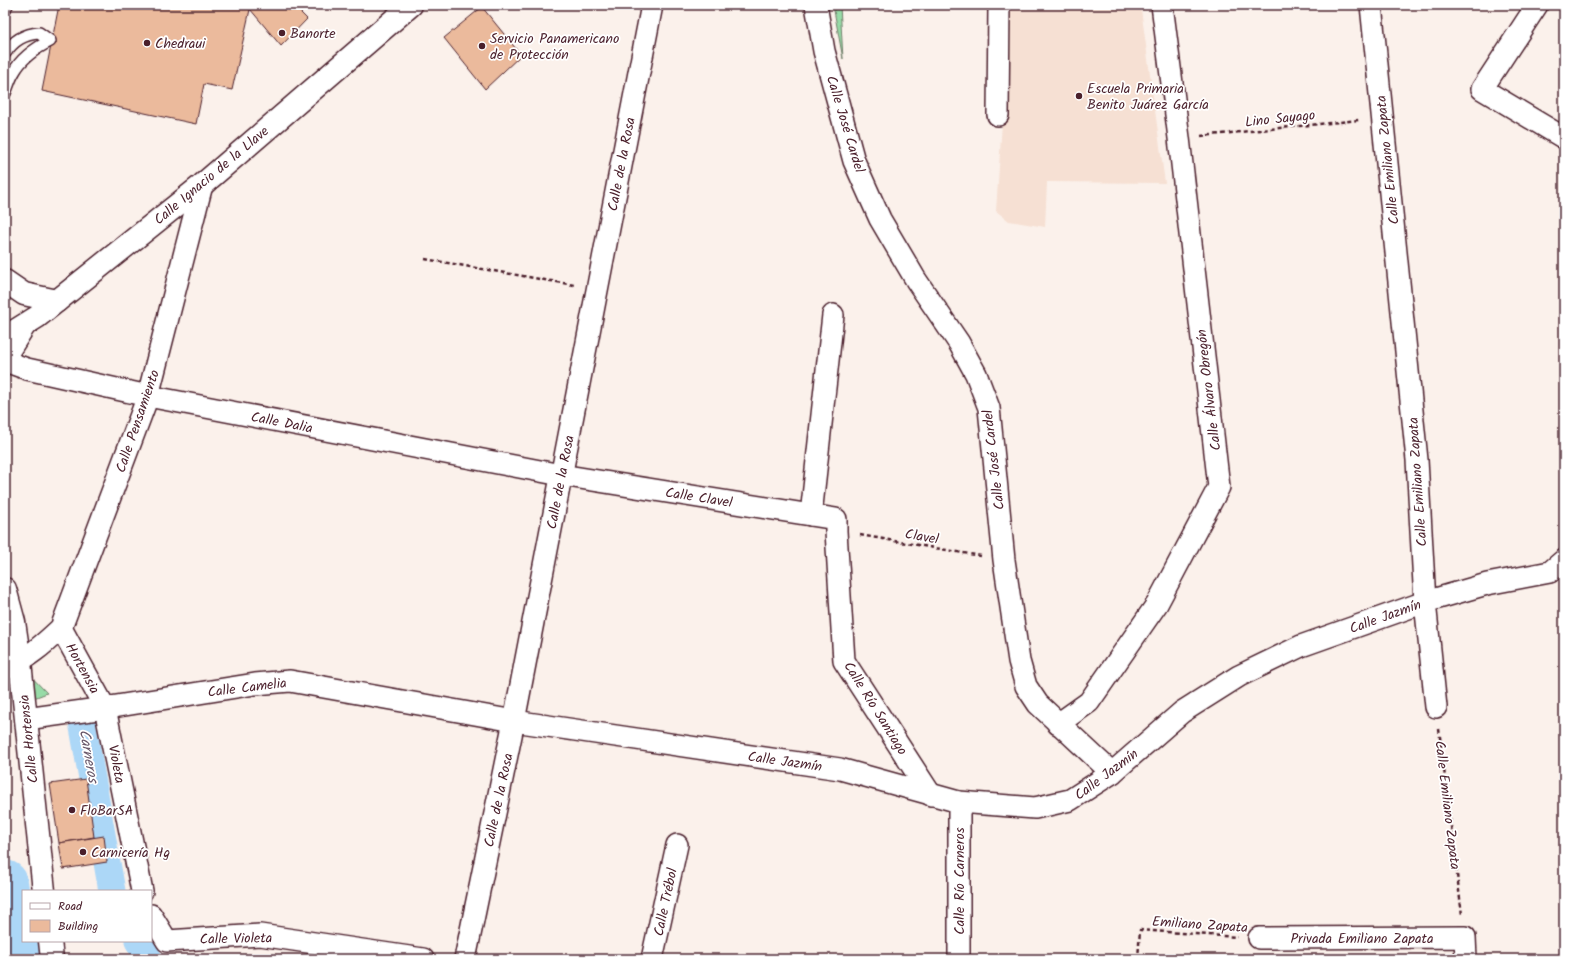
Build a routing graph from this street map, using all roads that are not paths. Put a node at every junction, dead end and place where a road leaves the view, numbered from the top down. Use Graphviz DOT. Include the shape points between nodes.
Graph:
graph roads {
  1 [pos="7,5"];
  2 [pos="411,5"];
  3 [pos="652,5"];
  4 [pos="816,5"];
  5 [pos="1162,5"];
  6 [pos="1371,5"];
  7 [pos="1536,5"];
  8 [pos="999,6"];
  9 [pos="5,9"];
  10 [pos="5,53"];
  11 [pos="5,92"];
  12 [pos="998,115"];
  13 [pos="1564,138"];
  14 [pos="202,185"];
  15 [pos="5,281"];
  16 [pos="56,301"];
  17 [pos="833,315"];
  18 [pos="24,326"];
  19 [pos="5,336"];
  20 [pos="5,356"];
  21 [pos="5,361"];
  22 [pos="148,396"];
  23 [pos="561,475"];
  24 [pos="811,515"];
  25 [pos="836,525"];
  26 [pos="1560,570"];
  27 [pos="5,588"];
  28 [pos="1425,602"];
  29 [pos="61,628"];
  30 [pos="13,665"];
  31 [pos="1436,707"];
  32 [pos="105,708"];
  33 [pos="26,719"];
  34 [pos="514,721"];
  35 [pos="1058,724"];
  36 [pos="1112,773"];
  37 [pos="931,795"];
  38 [pos="959,802"];
  39 [pos="677,845"];
  40 [pos="44,890"];
  41 [pos="142,890"];
  42 [pos="152,917"];
  43 [pos="1260,938"];
  44 [pos="50,942"];
  45 [pos="52,959"];
  46 [pos="423,959"];
  47 [pos="465,959"];
  48 [pos="652,959"];
  49 [pos="959,959"];
  50 [pos="1466,959"];
  1 -- 9 [label="lane"];
  2 -- 14 [label="main road, Calle Ignacio de la Llave"];
  3 -- 23 [label="street, Calle de la Rosa"];
  4 -- 35 [label="street, Calle José Cardel" via="824,51 854,161 880,219 916,280 960,343 976,374 988,408 1004,560 1019,662 1026,686 1038,704"];
  5 -- 35 [label="street, Calle Álvaro Obregón" via="1219,487 1157,604 1089,702"];
  6 -- 28 [label="street, Calle Emiliano Zapata" via="1417,460"];
  7 -- 13 [label="street" via="1482,89"];
  8 -- 12 [label="street"];
  10 -- 11 [label="lane" via="23,36 39,33 50,41 21,61 13,72"];
  14 -- 16 [label="main road, Calle Ignacio de la Llave"];
  14 -- 22 [label="street, Calle Pensamiento"];
  15 -- 16 [label="main road" via="24,294"];
  16 -- 18 [label="main road, Calle Ignacio de la Llave"];
  17 -- 24 [label="street"];
  18 -- 19 [label="main road, Calle Ignacio de la Llave"];
  18 -- 20 [label="main road"];
  21 -- 22 [label="street, Calle Dalia" via="27,369"];
  22 -- 23 [label="street, Calle Dalia"];
  22 -- 29 [label="street, Calle Pensamiento"];
  23 -- 24 [label="street, Calle Clavel"];
  23 -- 34 [label="street, Calle de la Rosa"];
  24 -- 25 [label="street, Calle Clavel"];
  25 -- 37 [label="street, Calle Río Santiago" via="844,661"];
  26 -- 28 [label="street, Calle Jazmín" via="1487,584"];
  27 -- 30 [label="main road, Calle Hortensia" via="14,622"];
  28 -- 31 [label="street, Calle Emiliano Zapata"];
  28 -- 36 [label="street, Calle Jazmín" via="1301,646 1239,676 1182,712"];
  29 -- 30 [label="street" via="38,650"];
  29 -- 32 [label="street, Hortensia"];
  30 -- 33 [label="main road, Calle Hortensia"];
  32 -- 33 [label="street, Calle Camelia"];
  32 -- 34 [label="street, Calle Camelia" via="255,684 290,681"];
  32 -- 41 [label="street, Violeta"];
  33 -- 40 [label="main road, Calle Hortensia"];
  34 -- 37 [label="street, Calle Jazmín" via="840,769"];
  34 -- 47 [label="street, Calle de la Rosa"];
  35 -- 36 [label="street, Calle José Cardel"];
  36 -- 38 [label="street, Calle Jazmín" via="1070,800 1035,808"];
  37 -- 38 [label="street, Calle Jazmín"];
  38 -- 49 [label="street, Calle Río Carneros"];
  39 -- 48 [label="street, Calle Trébol"];
  42 -- 46 [label="street, Calle Violeta" via="167,941 260,935"];
  43 -- 50 [label="street, Privada Emiliano Zapata" via="1465,937"];
  44 -- 45 [label="main road"];
}
